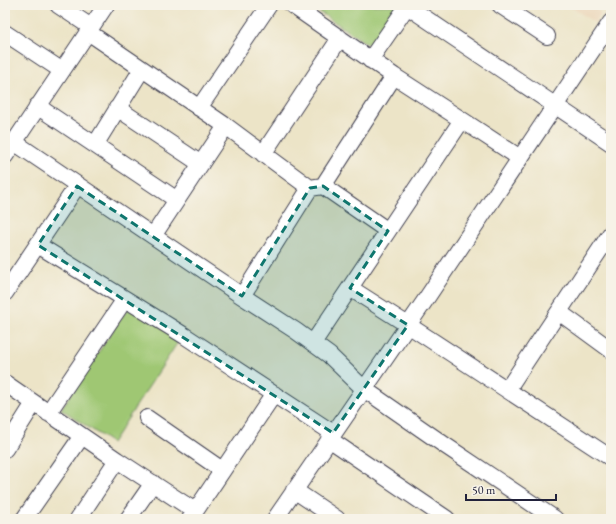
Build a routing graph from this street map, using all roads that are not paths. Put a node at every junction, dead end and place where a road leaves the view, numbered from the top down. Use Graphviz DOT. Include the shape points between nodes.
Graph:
graph roads {
  1 [pos="58,5"];
  2 [pos="106,5"];
  3 [pos="269,5"];
  4 [pos="407,5"];
  5 [pos="500,5"];
  6 [pos="302,8"];
  7 [pos="611,22"];
  8 [pos="89,29"];
  9 [pos="5,33"];
  10 [pos="547,36"];
  11 [pos="340,38"];
  12 [pos="370,60"];
  13 [pos="142,68"];
  14 [pos="61,70"];
  15 [pos="394,76"];
  16 [pos="555,105"];
  17 [pos="37,106"];
  18 [pos="117,108"];
  19 [pos="199,108"];
  20 [pos="462,120"];
  21 [pos="226,126"];
  22 [pos="12,136"];
  23 [pos="611,143"];
  24 [pos="94,145"];
  25 [pos="263,154"];
  26 [pos="5,156"];
  27 [pos="520,158"];
  28 [pos="201,164"];
  29 [pos="77,186"];
  30 [pos="317,187"];
  31 [pos="177,200"];
  32 [pos="388,231"];
  33 [pos="611,233"];
  34 [pos="153,236"];
  35 [pos="38,245"];
  36 [pos="350,288"];
  37 [pos="5,293"];
  38 [pos="242,296"];
  39 [pos="125,299"];
  40 [pos="559,312"];
  41 [pos="408,325"];
  42 [pos="313,343"];
  43 [pos="611,350"];
  44 [pos="5,383"];
  45 [pos="364,389"];
  46 [pos="507,390"];
  47 [pos="274,394"];
  48 [pos="34,403"];
  49 [pos="48,413"];
  50 [pos="147,418"];
  51 [pos="82,436"];
  52 [pos="331,436"];
  53 [pos="5,449"];
  54 [pos="611,458"];
  55 [pos="117,460"];
  56 [pos="222,470"];
  57 [pos="153,483"];
  58 [pos="294,490"];
  59 [pos="193,515"];
  60 [pos="24,519"];
  61 [pos="78,519"];
  62 [pos="128,519"];
  63 [pos="275,519"];
  64 [pos="337,519"];
  65 [pos="447,519"];
  66 [pos="555,519"];
  1 -- 8 [label="street"];
  2 -- 8 [label="street"];
  3 -- 19 [label="street"];
  4 -- 12 [label="street"];
  4 -- 16 [label="street"];
  5 -- 10 [label="street"];
  6 -- 11 [label="street"];
  7 -- 16 [label="street"];
  8 -- 13 [label="street"];
  8 -- 14 [label="street"];
  9 -- 14 [label="street"];
  11 -- 12 [label="street"];
  11 -- 25 [label="street"];
  12 -- 15 [label="street"];
  13 -- 18 [label="street"];
  13 -- 19 [label="street"];
  14 -- 17 [label="street"];
  15 -- 20 [label="street"];
  15 -- 30 [label="street"];
  16 -- 23 [label="street"];
  16 -- 27 [label="street"];
  17 -- 22 [label="street"];
  17 -- 24 [label="street"];
  18 -- 24 [label="street"];
  18 -- 28 [label="street"];
  19 -- 21 [label="street"];
  20 -- 27 [label="street"];
  20 -- 32 [label="street"];
  21 -- 25 [label="street"];
  21 -- 28 [label="street"];
  22 -- 26 [label="street"];
  22 -- 29 [label="street"];
  24 -- 31 [label="street"];
  25 -- 30 [label="street"];
  27 -- 41 [label="street"];
  28 -- 31 [label="street"];
  29 -- 34 [label="street"];
  29 -- 35 [label="street"];
  30 -- 32 [label="street"];
  30 -- 38 [label="street"];
  31 -- 34 [label="street"];
  32 -- 36 [label="street"];
  33 -- 40 [label="street"];
  34 -- 38 [label="street"];
  35 -- 37 [label="street"];
  35 -- 39 [label="street"];
  36 -- 41 [label="street"];
  36 -- 42 [label="street"];
  38 -- 42 [label="street"];
  39 -- 47 [label="street"];
  39 -- 49 [label="street"];
  40 -- 43 [label="street"];
  40 -- 46 [label="street"];
  41 -- 45 [label="street"];
  41 -- 46 [label="street"];
  42 -- 45 [label="street"];
  44 -- 48 [label="street"];
  45 -- 52 [label="street"];
  45 -- 66 [label="street"];
  46 -- 54 [label="street"];
  47 -- 52 [label="street"];
  47 -- 56 [label="street"];
  48 -- 49 [label="street"];
  48 -- 53 [label="street"];
  49 -- 51 [label="street"];
  50 -- 56 [label="street"];
  51 -- 55 [label="street"];
  51 -- 60 [label="street"];
  52 -- 58 [label="street"];
  52 -- 65 [label="street"];
  55 -- 57 [label="street"];
  55 -- 61 [label="street"];
  56 -- 59 [label="street"];
  57 -- 59 [label="street"];
  57 -- 62 [label="street"];
  58 -- 63 [label="street"];
  58 -- 64 [label="street"];
}
